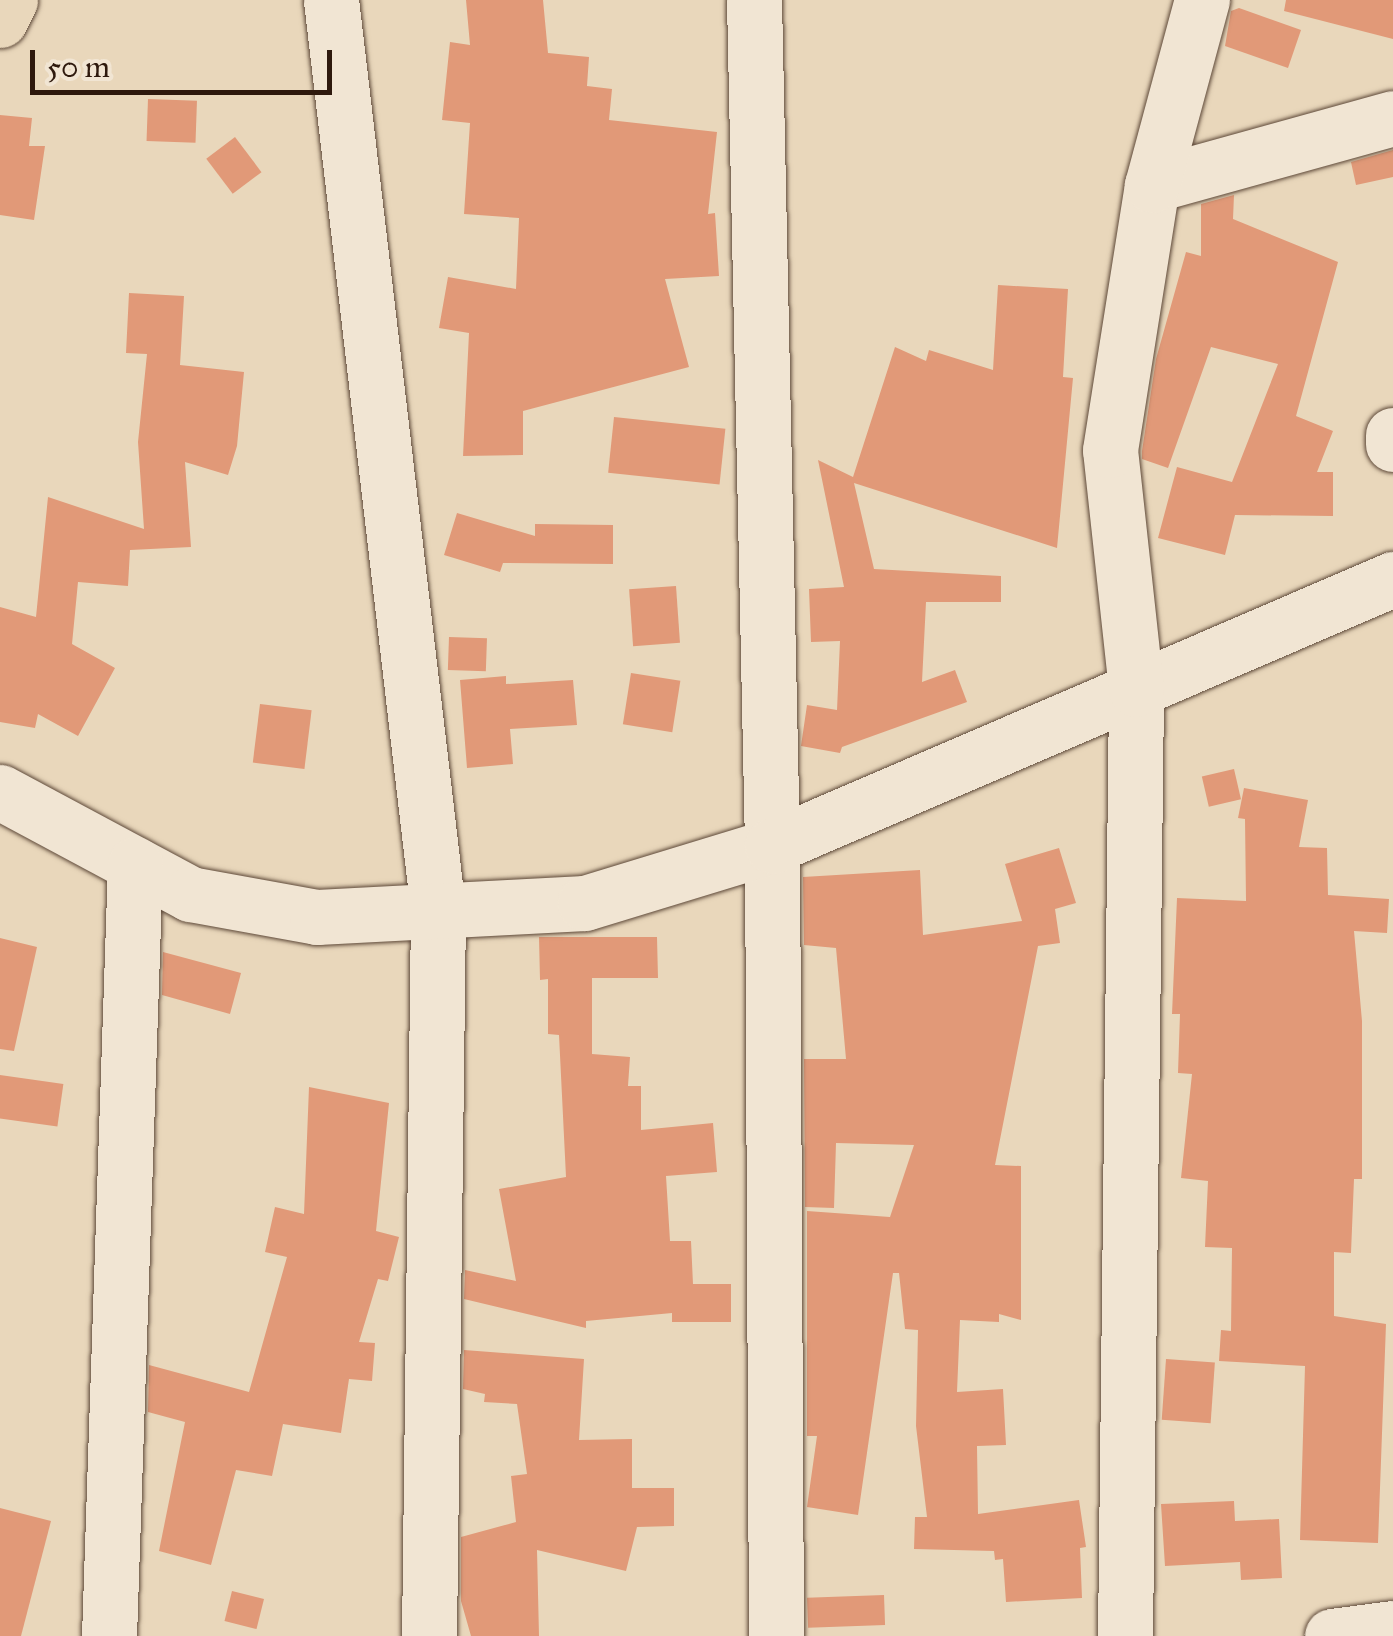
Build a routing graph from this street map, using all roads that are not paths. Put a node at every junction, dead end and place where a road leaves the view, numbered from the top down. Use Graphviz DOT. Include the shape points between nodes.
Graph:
graph roads {
  1 [pos="10,0"];
  2 [pos="331,0"];
  3 [pos="754,0"];
  4 [pos="1202,0"];
  5 [pos="0,20"];
  6 [pos="1393,118"];
  7 [pos="1152,186"];
  8 [pos="1393,434"];
  9 [pos="1393,444"];
  10 [pos="1393,578"];
  11 [pos="1136,689"];
  12 [pos="0,792"];
  13 [pos="772,846"];
  14 [pos="135,864"];
  15 [pos="438,912"];
  16 [pos="1393,1628"];
  17 [pos="109,1636"];
  18 [pos="429,1636"];
  19 [pos="776,1636"];
  20 [pos="1125,1636"];
  21 [pos="1332,1636"];
  1 -- 5 [label="main road"];
  2 -- 15 [label="street"];
  3 -- 13 [label="street"];
  4 -- 7 [label="street"];
  6 -- 7 [label="street"];
  7 -- 11 [label="street" via="1110,450"];
  8 -- 9 [label="street"];
  10 -- 11 [label="street"];
  11 -- 13 [label="street"];
  11 -- 20 [label="street"];
  12 -- 14 [label="street"];
  13 -- 15 [label="street" via="585,903"];
  13 -- 19 [label="street"];
  14 -- 15 [label="street" via="190,894 317,917"];
  14 -- 17 [label="street"];
  15 -- 18 [label="street"];
  16 -- 21 [label="street"];
}
